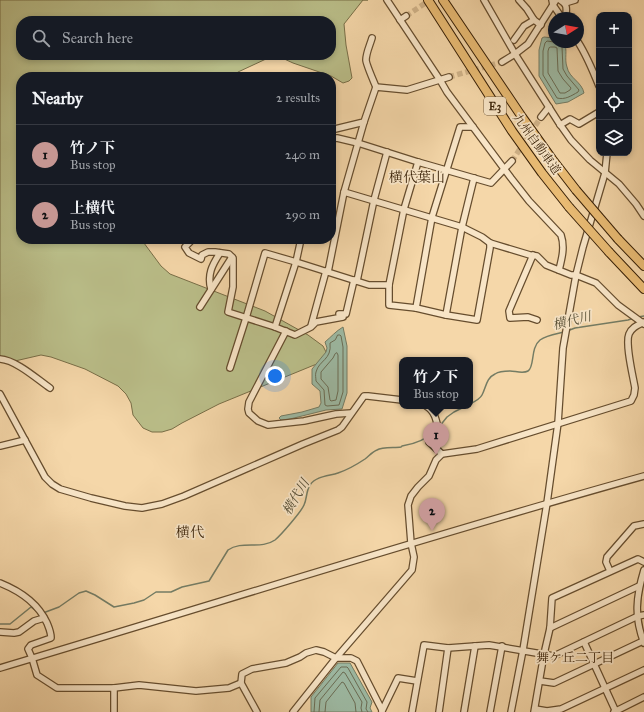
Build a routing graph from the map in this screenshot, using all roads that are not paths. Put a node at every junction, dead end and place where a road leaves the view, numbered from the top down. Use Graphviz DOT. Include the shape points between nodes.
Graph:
graph roads {
  1 [pos="387,0"];
  2 [pos="428,0"];
  3 [pos="444,0"];
  4 [pos="484,0"];
  5 [pos="519,0"];
  6 [pos="574,0"];
  7 [pos="554,2"];
  8 [pos="562,2"];
  9 [pos="559,12"];
  10 [pos="566,12"];
  11 [pos="406,16"];
  12 [pos="400,20"];
  13 [pos="534,20"];
  14 [pos="541,24"];
  15 [pos="372,38"];
  16 [pos="514,40"];
  17 [pos="582,48"];
  18 [pos="515,54"];
  19 [pos="502,62"];
  20 [pos="448,78"];
  21 [pos="440,80"];
  22 [pos="598,84"];
  23 [pos="376,87"];
  24 [pos="549,107"];
  25 [pos="596,114"];
  26 [pos="541,117"];
  27 [pos="364,122"];
  28 [pos="560,125"];
  29 [pos="472,127"];
  30 [pos="336,129"];
  31 [pos="336,138"];
  32 [pos="358,143"];
  33 [pos="387,152"];
  34 [pos="607,156"];
  35 [pos="512,161"];
  36 [pos="418,162"];
  37 [pos="446,170"];
  38 [pos="505,170"];
  39 [pos="605,173"];
  40 [pos="474,178"];
  41 [pos="344,192"];
  42 [pos="374,200"];
  43 [pos="404,209"];
  44 [pos="644,216"];
  45 [pos="432,217"];
  46 [pos="462,226"];
  47 [pos="336,229"];
  48 [pos="490,243"];
  49 [pos="188,244"];
  50 [pos="300,244"];
  51 [pos="333,244"];
  52 [pos="220,253"];
  53 [pos="533,255"];
  54 [pos="232,257"];
  55 [pos="296,262"];
  56 [pos="644,266"];
  57 [pos="559,270"];
  58 [pos="327,271"];
  59 [pos="576,275"];
  60 [pos="356,281"];
  61 [pos="389,285"];
  62 [pos="211,289"];
  63 [pos="644,289"];
  64 [pos="200,307"];
  65 [pos="416,308"];
  66 [pos="446,315"];
  67 [pos="246,318"];
  68 [pos="537,320"];
  69 [pos="644,323"];
  70 [pos="275,327"];
  71 [pos="311,327"];
  72 [pos="286,331"];
  73 [pos="0,360"];
  74 [pos="230,368"];
  75 [pos="50,388"];
  76 [pos="0,394"];
  77 [pos="399,400"];
  78 [pos="430,409"];
  79 [pos="351,413"];
  80 [pos="558,423"];
  81 [pos="25,440"];
  82 [pos="0,446"];
  83 [pos="442,454"];
  84 [pos="644,476"];
  85 [pos="547,503"];
  86 [pos="644,524"];
  87 [pos="411,543"];
  88 [pos="644,562"];
  89 [pos="644,570"];
  90 [pos="610,571"];
  91 [pos="0,583"];
  92 [pos="639,586"];
  93 [pos="641,616"];
  94 [pos="44,618"];
  95 [pos="550,628"];
  96 [pos="0,632"];
  97 [pos="584,642"];
  98 [pos="644,642"];
  99 [pos="475,646"];
  100 [pos="502,646"];
  101 [pos="448,648"];
  102 [pos="523,650"];
  103 [pos="544,654"];
  104 [pos="32,658"];
  105 [pos="336,658"];
  106 [pos="594,664"];
  107 [pos="0,668"];
  108 [pos="644,670"];
  109 [pos="417,681"];
  110 [pos="540,681"];
  111 [pos="241,683"];
  112 [pos="114,688"];
  113 [pos="605,688"];
  114 [pos="644,698"];
  115 [pos="535,710"];
  116 [pos="382,711"];
  117 [pos="114,712"];
  118 [pos="257,712"];
  119 [pos="293,712"];
  120 [pos="412,712"];
  121 [pos="438,712"];
  122 [pos="464,712"];
  123 [pos="490,712"];
  124 [pos="512,712"];
  125 [pos="615,712"];
  1 -- 12 [label="street"];
  2 -- 63 [label="highway, 九州自動車道 / E3, bridge" via="542,173 568,207"];
  3 -- 56 [label="highway, 九州自動車道 / E3, bridge" via="552,159 618,239"];
  4 -- 18 [label="street"];
  5 -- 13 [label="street"];
  6 -- 8 [label="street"];
  7 -- 9 [label="street"];
  7 -- 14 [label="street"];
  8 -- 10 [label="street" via="567,7"];
  11 -- 12 [label="street"];
  12 -- 21 [label="street"];
  13 -- 14 [label="street"];
  13 -- 16 [label="street" via="524,26"];
  14 -- 18 [label="street" via="528,44"];
  15 -- 23 [label="street" via="366,63"];
  17 -- 22 [label="street"];
  18 -- 19 [label="street"];
  18 -- 24 [label="street"];
  20 -- 21 [label="street"];
  21 -- 23 [label="street" via="407,90"];
  21 -- 29 [label="street"];
  23 -- 27 [label="street"];
  24 -- 26 [label="street"];
  24 -- 28 [label="street"];
  25 -- 28 [label="street" via="579,124 570,119"];
  27 -- 30 [label="street"];
  27 -- 32 [label="street"];
  28 -- 39 [label="street" via="571,140"];
  29 -- 37 [label="street" via="460,127"];
  29 -- 38 [label="street"];
  31 -- 32 [label="street"];
  32 -- 33 [label="street"];
  32 -- 41 [label="street"];
  33 -- 36 [label="street"];
  33 -- 42 [label="street"];
  34 -- 39 [label="street"];
  35 -- 38 [label="street"];
  36 -- 37 [label="street"];
  36 -- 43 [label="street"];
  37 -- 40 [label="street"];
  37 -- 45 [label="street"];
  38 -- 40 [label="street" via="491,183"];
  38 -- 57 [label="street" via="529,201 561,235 563,242"];
  39 -- 44 [label="street" via="619,184"];
  39 -- 59 [label="street"];
  40 -- 46 [label="street"];
  41 -- 42 [label="street"];
  41 -- 47 [label="street"];
  42 -- 43 [label="street"];
  42 -- 60 [label="street"];
  43 -- 45 [label="street"];
  43 -- 61 [label="street"];
  45 -- 46 [label="street"];
  45 -- 65 [label="street"];
  46 -- 48 [label="street"];
  46 -- 66 [label="street"];
  48 -- 53 [label="street"];
  48 -- 66 [label="street" via="477,320"];
  49 -- 52 [label="street" via="185,247 189,253 201,259 202,255 208,252"];
  50 -- 55 [label="street"];
  51 -- 58 [label="street"];
  52 -- 54 [label="street"];
  52 -- 62 [label="street" via="209,274"];
  53 -- 57 [label="street"];
  53 -- 68 [label="street" via="509,312 510,318 528,317"];
  54 -- 62 [label="street"];
  54 -- 67 [label="street" via="232,287 228,312"];
  55 -- 58 [label="street"];
  55 -- 67 [label="street" via="264,253"];
  55 -- 70 [label="street"];
  57 -- 59 [label="street"];
  58 -- 60 [label="street"];
  58 -- 71 [label="street"];
  59 -- 69 [label="street" via="596,283 618,305"];
  59 -- 80 [label="street" via="563,348"];
  60 -- 61 [label="street" via="369,285"];
  60 -- 71 [label="street" via="346,314 316,322"];
  61 -- 65 [label="street" via="389,305"];
  62 -- 64 [label="street"];
  65 -- 66 [label="street"];
  67 -- 70 [label="street"];
  67 -- 74 [label="street"];
  69 -- 80 [label="street" via="634,327 629,335 628,346 635,388 631,401"];
  70 -- 72 [label="street"];
  71 -- 72 [label="street" via="295,335"];
  72 -- 79 [label="street" via="249,402 249,413 268,425"];
  73 -- 75 [label="street" via="6,360 22,368"];
  76 -- 81 [label="street"];
  77 -- 79 [label="street" via="364,396"];
  78 -- 83 [label="street" via="440,437 429,442"];
  79 -- 81 [label="street" via="342,426 333,433 184,496 142,508 60,489 45,477"];
  80 -- 83 [label="street" via="477,449"];
  80 -- 85 [label="street"];
  81 -- 82 [label="street"];
  83 -- 87 [label="street" via="436,460 429,476 411,496 408,505"];
  84 -- 85 [label="street"];
  85 -- 87 [label="street"];
  85 -- 102 [label="street"];
  86 -- 90 [label="street" via="634,526 607,557 606,562"];
  87 -- 104 [label="street"];
  87 -- 105 [label="street" via="414,557 412,570"];
  88 -- 90 [label="street" via="638,559"];
  89 -- 92 [label="street"];
  90 -- 95 [label="street" via="552,598"];
  91 -- 94 [label="street" via="33,603"];
  92 -- 93 [label="street" via="637,606"];
  92 -- 95 [label="street"];
  93 -- 97 [label="street"];
  93 -- 98 [label="street" via="639,628"];
  94 -- 96 [label="street" via="34,621 19,632"];
  94 -- 104 [label="street" via="51,638 31,645 28,649"];
  95 -- 103 [label="street"];
  97 -- 103 [label="street" via="554,656"];
  97 -- 106 [label="street"];
  98 -- 106 [label="street"];
  99 -- 100 [label="street"];
  99 -- 101 [label="street"];
  99 -- 122 [label="street"];
  100 -- 102 [label="street"];
  100 -- 123 [label="street"];
  101 -- 109 [label="street" via="424,645"];
  101 -- 121 [label="street"];
  102 -- 103 [label="street"];
  102 -- 124 [label="street"];
  103 -- 110 [label="street"];
  104 -- 107 [label="street"];
  104 -- 112 [label="street" via="37,675 57,688"];
  105 -- 111 [label="street" via="324,652 312,651 286,663 242,674"];
  105 -- 116 [label="street" via="351,658 357,661"];
  105 -- 119 [label="street"];
  106 -- 110 [label="street" via="554,683"];
  106 -- 113 [label="street"];
  108 -- 113 [label="street"];
  109 -- 116 [label="street" via="398,678"];
  109 -- 120 [label="street"];
  110 -- 115 [label="street"];
  111 -- 112 [label="street" via="229,688 196,691 139,685"];
  111 -- 118 [label="street"];
  112 -- 117 [label="street"];
  113 -- 115 [label="street" via="561,709"];
  113 -- 125 [label="street"];
  114 -- 125 [label="street"];
}
